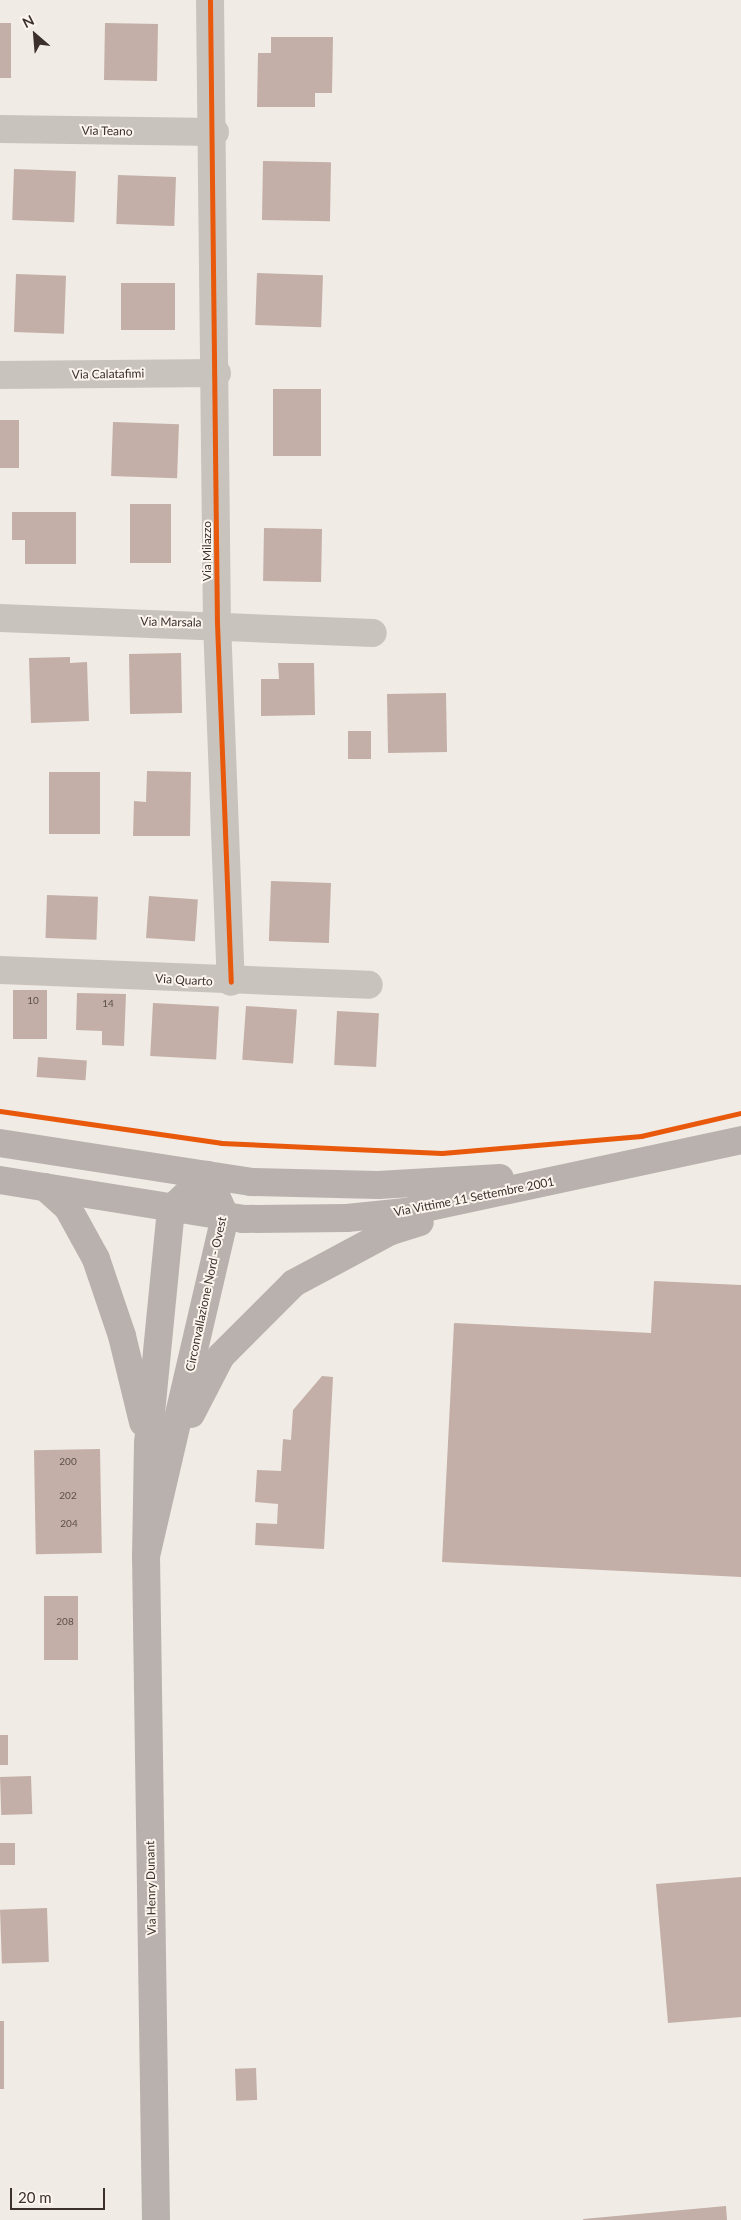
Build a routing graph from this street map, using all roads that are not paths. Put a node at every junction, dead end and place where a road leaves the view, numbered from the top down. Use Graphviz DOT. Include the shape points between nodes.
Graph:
graph roads {
  1 [pos="210,0"];
  2 [pos="0,129"];
  3 [pos="215,132"];
  4 [pos="217,373"];
  5 [pos="0,374"];
  6 [pos="0,618"];
  7 [pos="217,623"];
  8 [pos="373,633"];
  9 [pos="0,970"];
  10 [pos="231,982"];
  11 [pos="369,985"];
  12 [pos="741,1140"];
  13 [pos="0,1143"];
  14 [pos="598,1171"];
  15 [pos="207,1175"];
  16 [pos="0,1180"];
  17 [pos="45,1187"];
  18 [pos="171,1209"];
  19 [pos="225,1216"];
  20 [pos="160,1447"];
  21 [pos="146,1556"];
  22 [pos="156,2220"];
  1 -- 3 [label="street, Via Milazzo"];
  2 -- 3 [label="street, Via Teano"];
  3 -- 4 [label="street, Via Milazzo"];
  4 -- 5 [label="street, Via Calatafimi"];
  4 -- 7 [label="street, Via Milazzo"];
  6 -- 7 [label="street, Via Marsala"];
  7 -- 8 [label="street, Via Marsala"];
  7 -- 10 [label="street, Via Milazzo"];
  9 -- 10 [label="street, Via Quarto"];
  10 -- 11 [label="street, Via Quarto"];
  12 -- 14 [label="main road"];
  13 -- 15 [label="main road, Via Vittime 11 Settembre 2001"];
  14 -- 15 [label="main road, Via Vittime 11 Settembre 2001" via="378,1185 251,1182"];
  14 -- 19 [label="main road, Via Vittime 11 Settembre 2001" via="406,1212 346,1218"];
  14 -- 20 [label="main road" via="391,1230 294,1283 221,1356"];
  15 -- 18 [label="main road"];
  15 -- 19 [label="main road, Circonvallazione Nord - Ovest"];
  16 -- 17 [label="main road, Via Vittime 11 Settembre 2001"];
  17 -- 18 [label="main road, Via Vittime 11 Settembre 2001"];
  17 -- 20 [label="main road, Circonvallazione Nord - Ovest" via="68,1208 96,1259"];
  18 -- 19 [label="main road, Via Vittime 11 Settembre 2001"];
  18 -- 20 [label="main road, Circonvallazione Nord - Ovest"];
  19 -- 20 [label="main road, Circonvallazione Nord - Ovest"];
  20 -- 21 [label="main road, Circonvallazione Nord - Ovest"];
  21 -- 22 [label="main road, Via Henry Dunant"];
}
